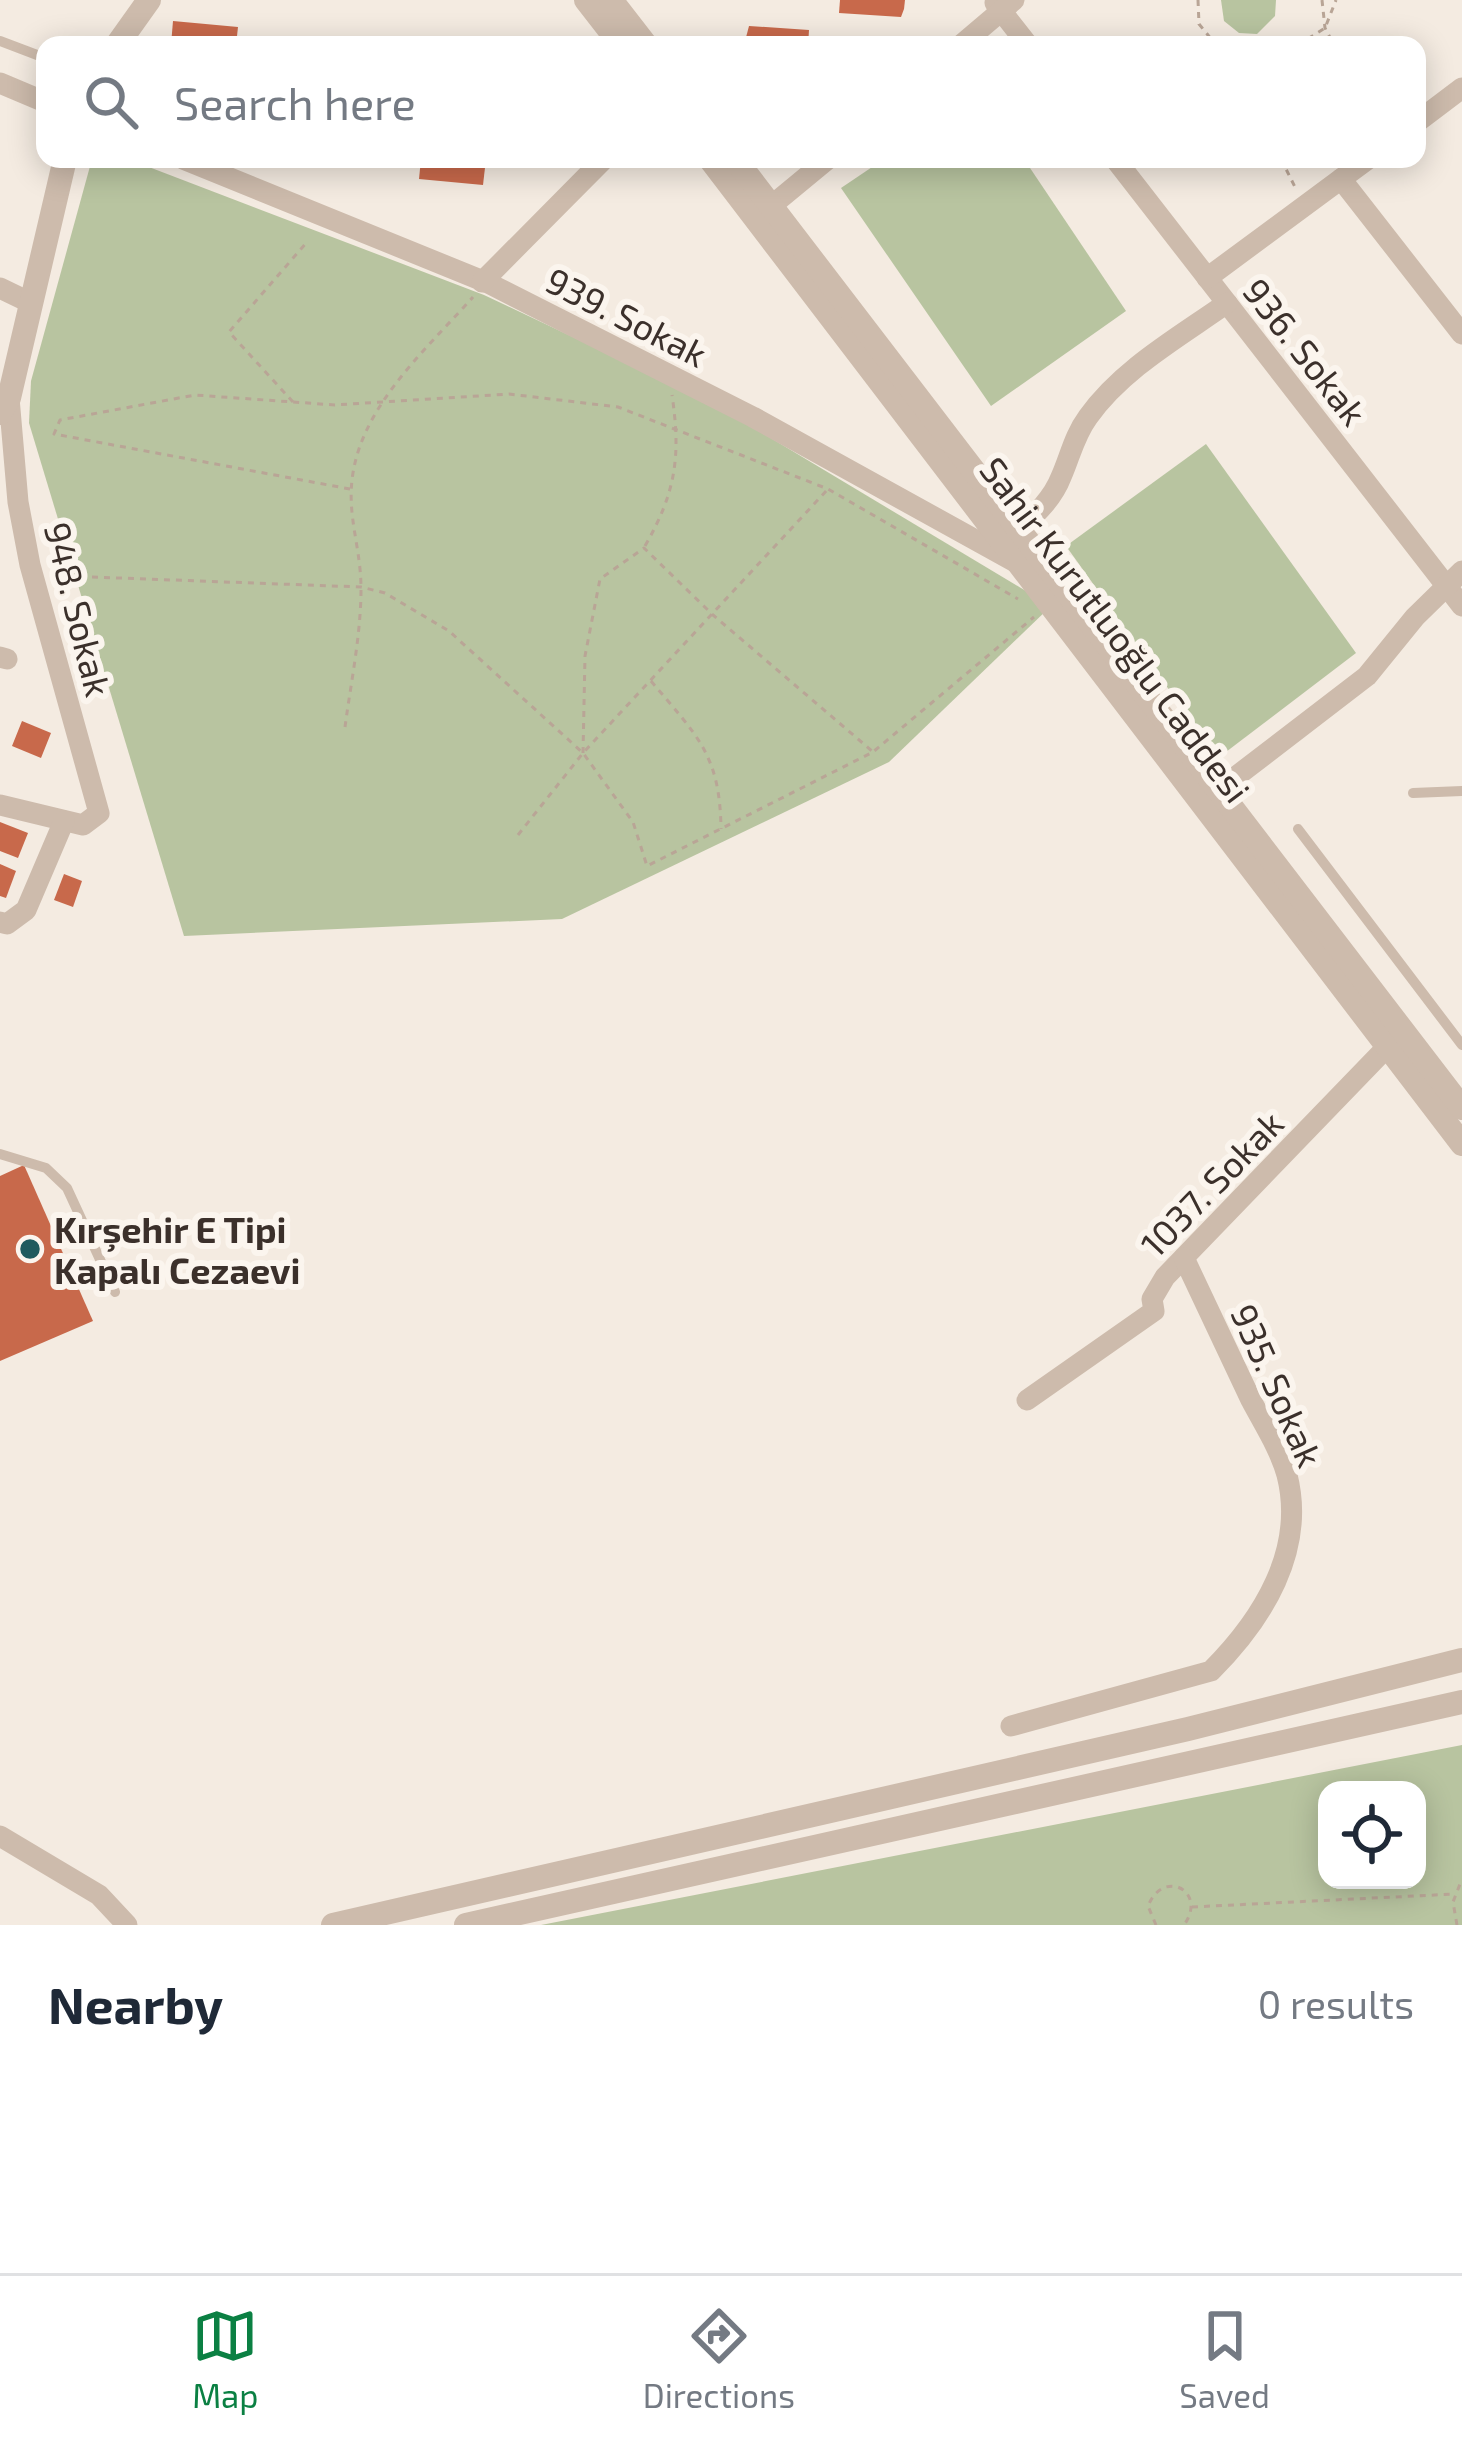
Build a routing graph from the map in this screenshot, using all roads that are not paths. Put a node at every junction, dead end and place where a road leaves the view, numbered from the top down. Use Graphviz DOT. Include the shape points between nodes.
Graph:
graph roads {
  1 [pos="149,0"];
  2 [pos="586,0"];
  3 [pos="611,0"];
  4 [pos="1003,4"];
  5 [pos="123,36"];
  6 [pos="614,36"];
  7 [pos="639,36"];
  8 [pos="970,36"];
  9 [pos="1023,36"];
  10 [pos="0,41"];
  11 [pos="36,55"];
  12 [pos="0,83"];
  13 [pos="1462,88"];
  14 [pos="36,98"];
  15 [pos="1426,115"];
  16 [pos="63,168"];
  17 [pos="205,168"];
  18 [pos="595,168"];
  19 [pos="719,168"];
  20 [pos="740,168"];
  21 [pos="817,168"];
  22 [pos="1122,168"];
  23 [pos="1356,168"];
  24 [pos="1341,179"];
  25 [pos="764,212"];
  26 [pos="1207,278"];
  27 [pos="485,282"];
  28 [pos="0,288"];
  29 [pos="31,303"];
  30 [pos="1227,303"];
  31 [pos="1462,334"];
  32 [pos="5,405"];
  33 [pos="1020,529"];
  34 [pos="1024,568"];
  35 [pos="1454,577"];
  36 [pos="1462,606"];
  37 [pos="1462,791"];
  38 [pos="1413,793"];
  39 [pos="1211,795"];
  40 [pos="0,805"];
  41 [pos="74,823"];
  42 [pos="1298,829"];
  43 [pos="0,922"];
  44 [pos="1462,1045"];
  45 [pos="1388,1046"];
  46 [pos="1462,1108"];
  47 [pos="1462,1144"];
  48 [pos="0,1154"];
  49 [pos="1184,1258"];
  50 [pos="115,1292"];
  51 [pos="1027,1400"];
  52 [pos="1462,1660"];
  53 [pos="1462,1702"];
  54 [pos="1011,1726"];
  55 [pos="0,1836"];
  56 [pos="128,1925"];
  57 [pos="333,1925"];
  58 [pos="470,1925"];
  1 -- 5 [label="street"];
  2 -- 6 [label="street"];
  3 -- 7 [label="street"];
  4 -- 8 [label="street"];
  4 -- 9 [label="street"];
  10 -- 11 [label="lane"];
  12 -- 14 [label="street"];
  13 -- 15 [label="street"];
  16 -- 29 [label="street"];
  17 -- 27 [label="street, 939. Sokak"];
  18 -- 27 [label="street"];
  19 -- 25 [label="street, Sahir Kurutluoğlu Caddesi"];
  20 -- 25 [label="street, Sahir Kurutluoğlu Caddesi"];
  21 -- 25 [label="street"];
  22 -- 26 [label="street, 936. Sokak"];
  23 -- 24 [label="street"];
  24 -- 26 [label="street"];
  24 -- 31 [label="street"];
  25 -- 33 [label="street, Sahir Kurutluoğlu Caddesi"];
  25 -- 34 [label="street, Sahir Kurutluoğlu Caddesi"];
  26 -- 30 [label="street, 936. Sokak"];
  27 -- 34 [label="street, 939. Sokak" via="754,417"];
  28 -- 29 [label="street"];
  29 -- 32 [label="street"];
  30 -- 33 [label="street" via="1112,387 1086,419 1060,480"];
  30 -- 35 [label="street, 936. Sokak"];
  32 -- 41 [label="street, 948. Sokak" via="30,565 99,814"];
  33 -- 39 [label="street, Sahir Kurutluoğlu Caddesi"];
  34 -- 39 [label="street, Sahir Kurutluoğlu Caddesi"];
  35 -- 36 [label="street, 936. Sokak"];
  35 -- 39 [label="street" via="1367,676"];
  37 -- 38 [label="lane"];
  39 -- 45 [label="street, Sahir Kurutluoğlu Caddesi"];
  39 -- 46 [label="street, Sahir Kurutluoğlu Caddesi"];
  40 -- 41 [label="street"];
  41 -- 43 [label="street" via="26,910"];
  42 -- 44 [label="lane"];
  45 -- 47 [label="street, Sahir Kurutluoğlu Caddesi"];
  45 -- 49 [label="street, 1037. Sokak"];
  48 -- 50 [label="lane" via="46,1168 67,1188"];
  49 -- 51 [label="street, 1037. Sokak" via="1156,1288 1154,1311"];
  49 -- 54 [label="street, 935. Sokak" via="1286,1472 1286,1561 1234,1648 1211,1671"];
  52 -- 57 [label="street"];
  53 -- 58 [label="street"];
  55 -- 56 [label="street" via="99,1895"];
}
